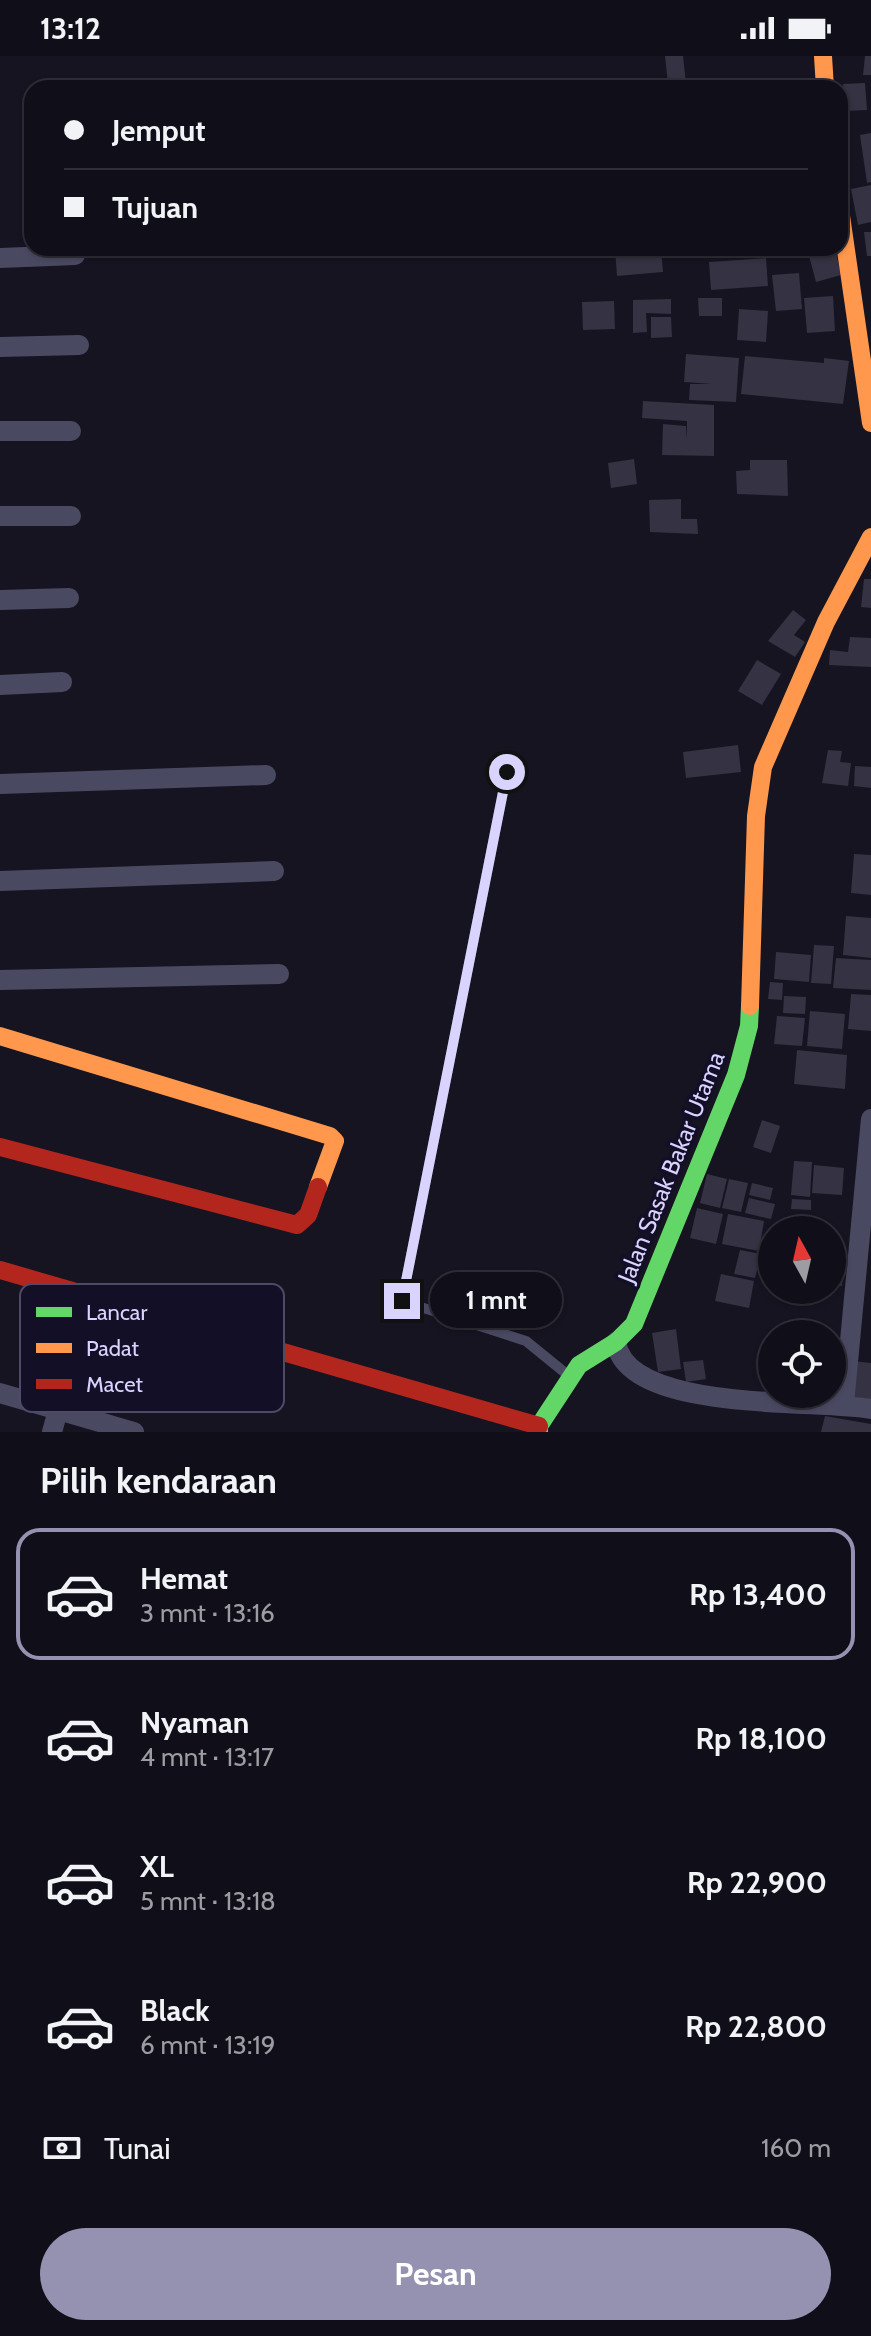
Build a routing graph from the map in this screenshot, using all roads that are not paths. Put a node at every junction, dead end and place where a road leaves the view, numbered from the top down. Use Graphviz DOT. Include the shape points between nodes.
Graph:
graph roads {
  1 [pos="823,56"];
  2 [pos="824,80"];
  3 [pos="50,256"];
  4 [pos="847,256"];
  5 [pos="0,258"];
  6 [pos="79,345"];
  7 [pos="0,347"];
  8 [pos="871,423"];
  9 [pos="0,431"];
  10 [pos="71,431"];
  11 [pos="0,516"];
  12 [pos="71,516"];
  13 [pos="871,537"];
  14 [pos="69,598"];
  15 [pos="0,600"];
  16 [pos="62,682"];
  17 [pos="0,685"];
  18 [pos="507,772"];
  19 [pos="266,775"];
  20 [pos="0,784"];
  21 [pos="274,871"];
  22 [pos="0,881"];
  23 [pos="279,974"];
  24 [pos="0,980"];
  25 [pos="0,1036"];
  26 [pos="871,1119"];
  27 [pos="0,1147"];
  28 [pos="0,1270"];
  29 [pos="48,1284"];
  30 [pos="607,1348"];
  31 [pos="284,1353"];
  32 [pos="571,1378"];
  33 [pos="846,1383"];
  34 [pos="0,1393"];
  35 [pos="20,1399"];
  36 [pos="758,1400"];
  37 [pos="846,1404"];
  38 [pos="871,1409"];
  39 [pos="58,1412"];
  40 [pos="66,1412"];
  41 [pos="539,1429"];
  42 [pos="52,1432"];
  43 [pos="134,1432"];
  1 -- 2 [label="street"];
  3 -- 5 [label="street"];
  4 -- 8 [label="street"];
  6 -- 7 [label="street"];
  9 -- 10 [label="street"];
  11 -- 12 [label="street"];
  13 -- 30 [label="street, Jalan Sasak Bakar Utama" via="826,622 758,784 749,1026 736,1075 634,1324"];
  14 -- 15 [label="street"];
  16 -- 17 [label="street"];
  18 -- 32 [label="lane" via="402,1301 526,1341"];
  19 -- 20 [label="street"];
  21 -- 22 [label="street"];
  23 -- 24 [label="street"];
  25 -- 27 [label="street" via="335,1141 308,1215 297,1225"];
  26 -- 33 [label="street"];
  28 -- 29 [label="street"];
  30 -- 32 [label="street, Jalan Sasak Bakar Utama" via="579,1365"];
  30 -- 36 [label="street" via="632,1370 666,1388"];
  31 -- 41 [label="street"];
  32 -- 41 [label="street, Jalan Sasak Bakar Utama"];
  34 -- 35 [label="street"];
  37 -- 38 [label="street"];
  39 -- 42 [label="street"];
  40 -- 43 [label="street"];
}
